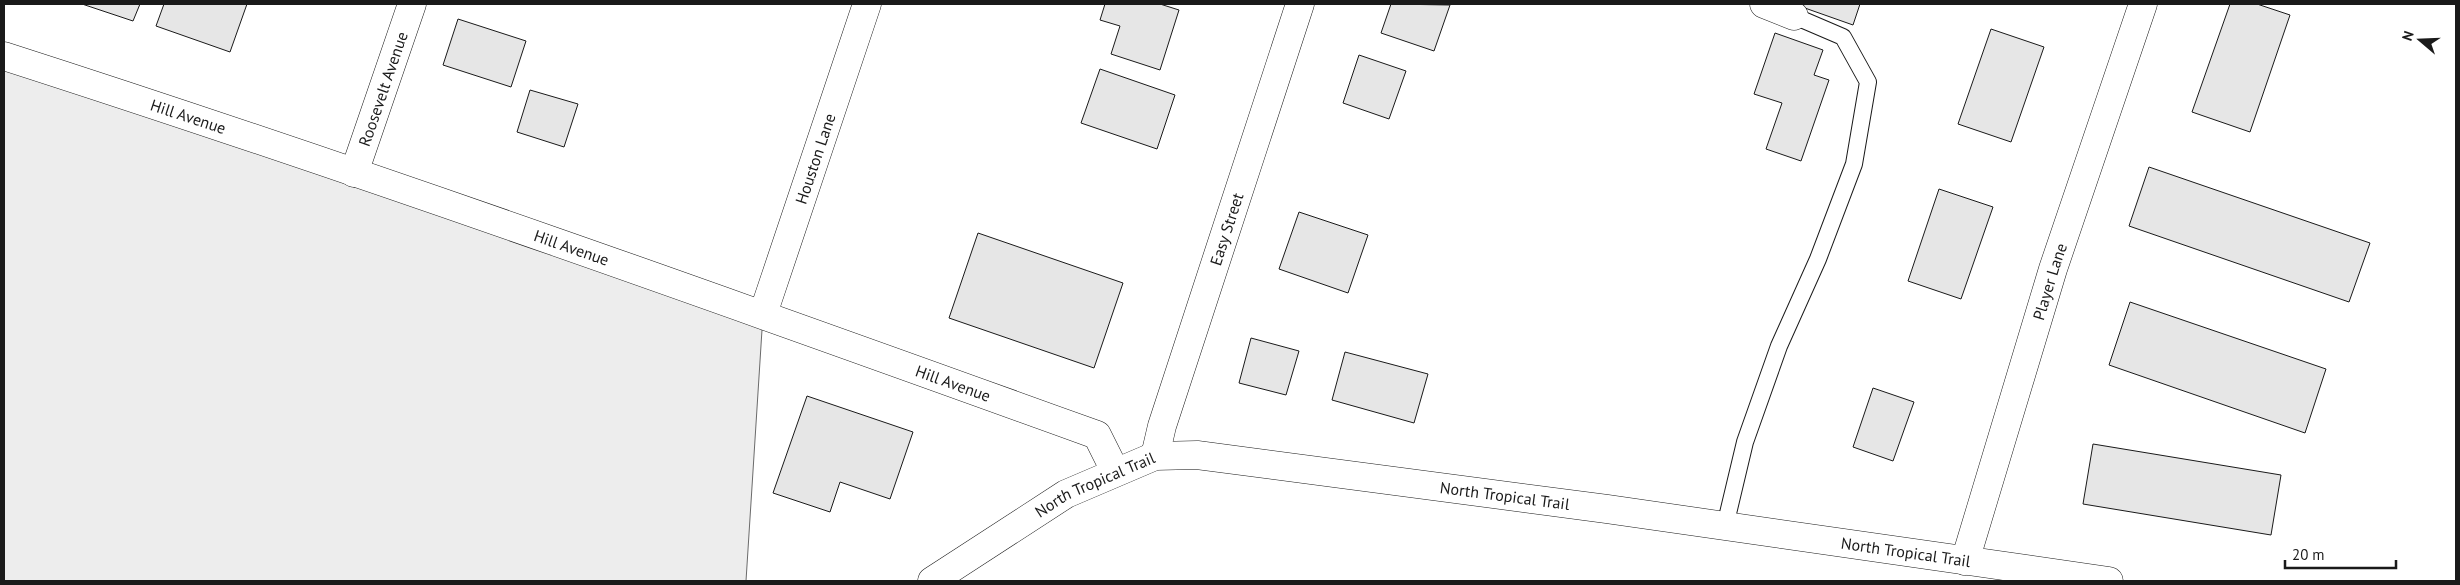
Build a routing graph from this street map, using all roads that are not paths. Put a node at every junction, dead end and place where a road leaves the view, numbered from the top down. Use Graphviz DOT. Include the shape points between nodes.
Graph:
graph roads {
  1 [pos="412,4"];
  2 [pos="867,4"];
  3 [pos="1300,4"];
  4 [pos="1764,4"];
  5 [pos="2143,4"];
  6 [pos="1794,16"];
  7 [pos="4,56"];
  8 [pos="354,173"];
  9 [pos="763,314"];
  10 [pos="1154,456"];
  11 [pos="1115,471"];
  12 [pos="1725,526"];
  13 [pos="1965,561"];
  14 [pos="932,581"];
  15 [pos="2109,581"];
  1 -- 8 [label="street, Roosevelt Avenue"];
  2 -- 9 [label="street, Houston Lane"];
  3 -- 10 [label="street, Easy Street"];
  4 -- 6 [label="street"];
  5 -- 13 [label="street, Player Lane" via="2053,269"];
  6 -- 12 [label="lane" via="1843,37 1868,82 1854,164 1818,259 1779,346 1745,442"];
  7 -- 8 [label="street, Hill Avenue"];
  8 -- 9 [label="street, Hill Avenue"];
  9 -- 11 [label="street, Hill Avenue" via="1097,436"];
  10 -- 11 [label="street, North Tropical Trail"];
  10 -- 12 [label="street, North Tropical Trail" via="1197,455"];
  11 -- 14 [label="street, North Tropical Trail" via="1066,494"];
  12 -- 13 [label="street, North Tropical Trail"];
  13 -- 15 [label="street, North Tropical Trail"];
}
